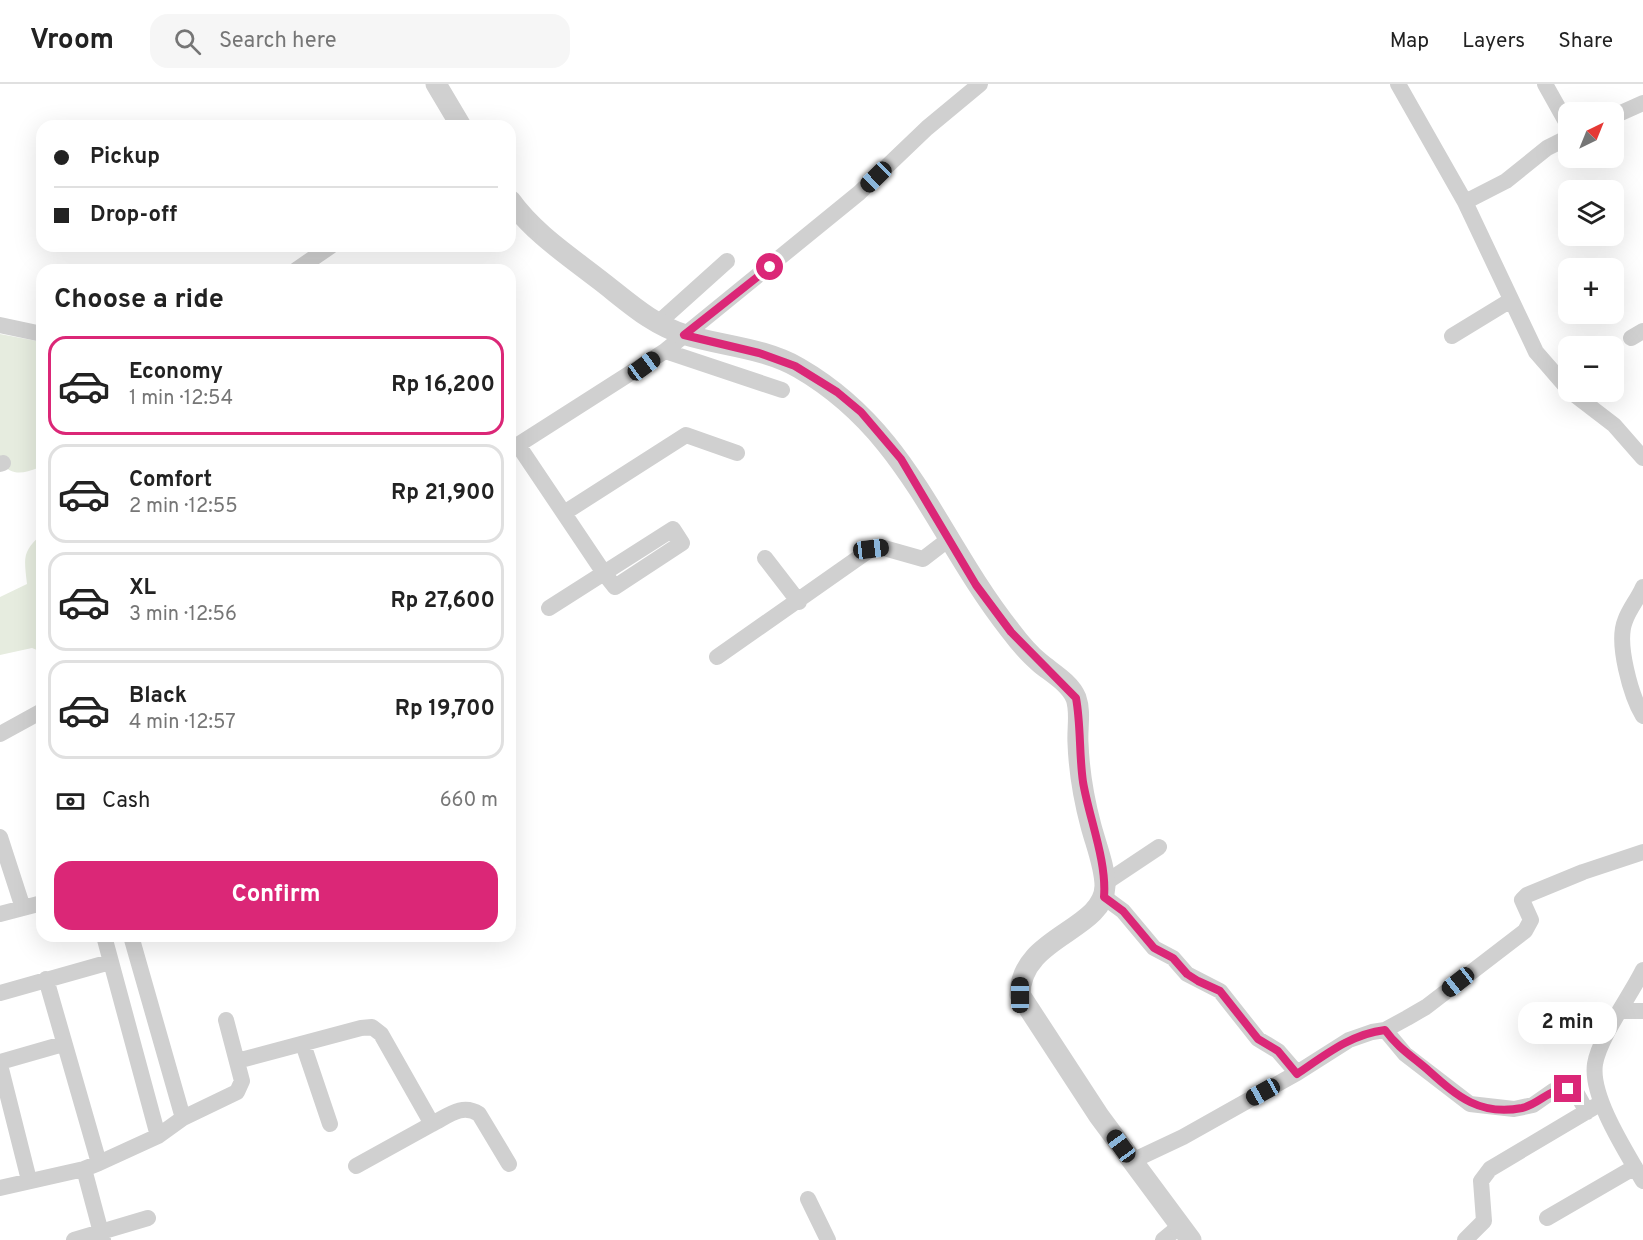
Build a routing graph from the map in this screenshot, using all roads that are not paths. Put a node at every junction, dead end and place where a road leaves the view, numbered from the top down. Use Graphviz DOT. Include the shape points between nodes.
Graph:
graph roads {
  1 [pos="436,84"];
  2 [pos="980,84"];
  3 [pos="1398,84"];
  4 [pos="1545,84"];
  5 [pos="1643,103"];
  6 [pos="1558,107"];
  7 [pos="1624,112"];
  8 [pos="457,120"];
  9 [pos="1558,142"];
  10 [pos="1465,202"];
  11 [pos="516,207"];
  12 [pos="322,252"];
  13 [pos="727,261"];
  14 [pos="305,264"];
  15 [pos="1511,300"];
  16 [pos="658,323"];
  17 [pos="0,325"];
  18 [pos="36,333"];
  19 [pos="684,335"];
  20 [pos="1452,336"];
  21 [pos="665,351"];
  22 [pos="1558,377"];
  23 [pos="782,390"];
  24 [pos="1584,402"];
  25 [pos="516,447"];
  26 [pos="516,451"];
  27 [pos="737,453"];
  28 [pos="1643,458"];
  29 [pos="564,513"];
  30 [pos="949,540"];
  31 [pos="765,558"];
  32 [pos="1643,587"];
  33 [pos="798,602"];
  34 [pos="549,608"];
  35 [pos="717,657"];
  36 [pos="36,714"];
  37 [pos="1643,717"];
  38 [pos="0,734"];
  39 [pos="1,841"];
  40 [pos="1159,847"];
  41 [pos="1643,852"];
  42 [pos="1104,890"];
  43 [pos="36,904"];
  44 [pos="22,908"];
  45 [pos="0,914"];
  46 [pos="105,942"];
  47 [pos="133,942"];
  48 [pos="110,962"];
  49 [pos="1643,970"];
  50 [pos="46,980"];
  51 [pos="0,993"];
  52 [pos="1622,1011"];
  53 [pos="1643,1011"];
  54 [pos="226,1020"];
  55 [pos="1385,1030"];
  56 [pos="63,1044"];
  57 [pos="303,1044"];
  58 [pos="237,1061"];
  59 [pos="0,1063"];
  60 [pos="1297,1074"];
  61 [pos="1602,1102"];
  62 [pos="1587,1112"];
  63 [pos="183,1118"];
  64 [pos="330,1124"];
  65 [pos="432,1124"];
  66 [pos="158,1136"];
  67 [pos="1132,1161"];
  68 [pos="509,1164"];
  69 [pos="91,1166"];
  70 [pos="356,1166"];
  71 [pos="1632,1174"];
  72 [pos="29,1180"];
  73 [pos="0,1188"];
  74 [pos="808,1199"];
  75 [pos="148,1218"];
  76 [pos="1546,1218"];
  77 [pos="1186,1233"];
  78 [pos="102,1236"];
  79 [pos="74,1240"];
  80 [pos="828,1240"];
  81 [pos="1163,1240"];
  82 [pos="1465,1240"];
  1 -- 8 [label="street"];
  2 -- 19 [label="street" via="850,201"];
  3 -- 10 [label="street"];
  4 -- 6 [label="street"];
  5 -- 7 [label="street"];
  9 -- 10 [label="street" via="1506,181"];
  10 -- 15 [label="street"];
  11 -- 16 [label="street" via="567,257"];
  12 -- 14 [label="street"];
  13 -- 16 [label="street"];
  15 -- 20 [label="street"];
  15 -- 22 [label="street" via="1536,352"];
  16 -- 19 [label="street"];
  17 -- 18 [label="street"];
  19 -- 21 [label="street"];
  19 -- 30 [label="street" via="795,366 837,392 861,412 901,459"];
  21 -- 23 [label="street"];
  21 -- 25 [label="street"];
  24 -- 28 [label="street" via="1614,425"];
  26 -- 29 [label="street"];
  27 -- 29 [label="street" via="686,435"];
  29 -- 34 [label="street" via="604,573"];
  30 -- 33 [label="street" via="923,559 890,549 871,549"];
  30 -- 42 [label="street" via="1011,632 1076,698 1083,783"];
  31 -- 33 [label="street"];
  32 -- 37 [label="street" via="1624,622 1628,675"];
  33 -- 35 [label="street"];
  36 -- 38 [label="street"];
  39 -- 44 [label="street"];
  40 -- 42 [label="street"];
  41 -- 55 [label="street" via="1527,896 1522,900 1531,920 1525,931 1426,1007"];
  42 -- 60 [label="street" via="1154,948 1173,958 1192,978 1220,991 1258,1039 1278,1051"];
  42 -- 67 [label="street" via="1090,915 1024,969 1020,995"];
  43 -- 44 [label="street"];
  44 -- 45 [label="street"];
  46 -- 48 [label="street"];
  47 -- 63 [label="street"];
  48 -- 50 [label="street"];
  48 -- 66 [label="street"];
  49 -- 52 [label="street"];
  50 -- 51 [label="street"];
  50 -- 56 [label="street"];
  52 -- 53 [label="street"];
  52 -- 61 [label="street" via="1595,1064"];
  54 -- 58 [label="street"];
  55 -- 60 [label="street" via="1349,1040"];
  55 -- 62 [label="street" via="1405,1054 1470,1104 1514,1109 1533,1105 1562,1089 1577,1094"];
  56 -- 59 [label="street"];
  56 -- 69 [label="street"];
  57 -- 58 [label="street"];
  57 -- 64 [label="street"];
  57 -- 65 [label="street" via="372,1027 381,1034"];
  58 -- 63 [label="street" via="242,1081 237,1092"];
  59 -- 72 [label="street"];
  60 -- 67 [label="street"];
  61 -- 62 [label="street"];
  61 -- 71 [label="street"];
  62 -- 82 [label="street" via="1490,1169 1481,1181 1484,1221"];
  63 -- 66 [label="street"];
  65 -- 68 [label="street" via="462,1108 471,1109 479,1114"];
  65 -- 70 [label="street"];
  66 -- 69 [label="street"];
  67 -- 77 [label="street"];
  69 -- 72 [label="street"];
  69 -- 78 [label="street"];
  71 -- 76 [label="street"];
  72 -- 73 [label="street"];
  74 -- 80 [label="street"];
  75 -- 78 [label="street"];
  77 -- 81 [label="street"];
  78 -- 79 [label="street"];
}
